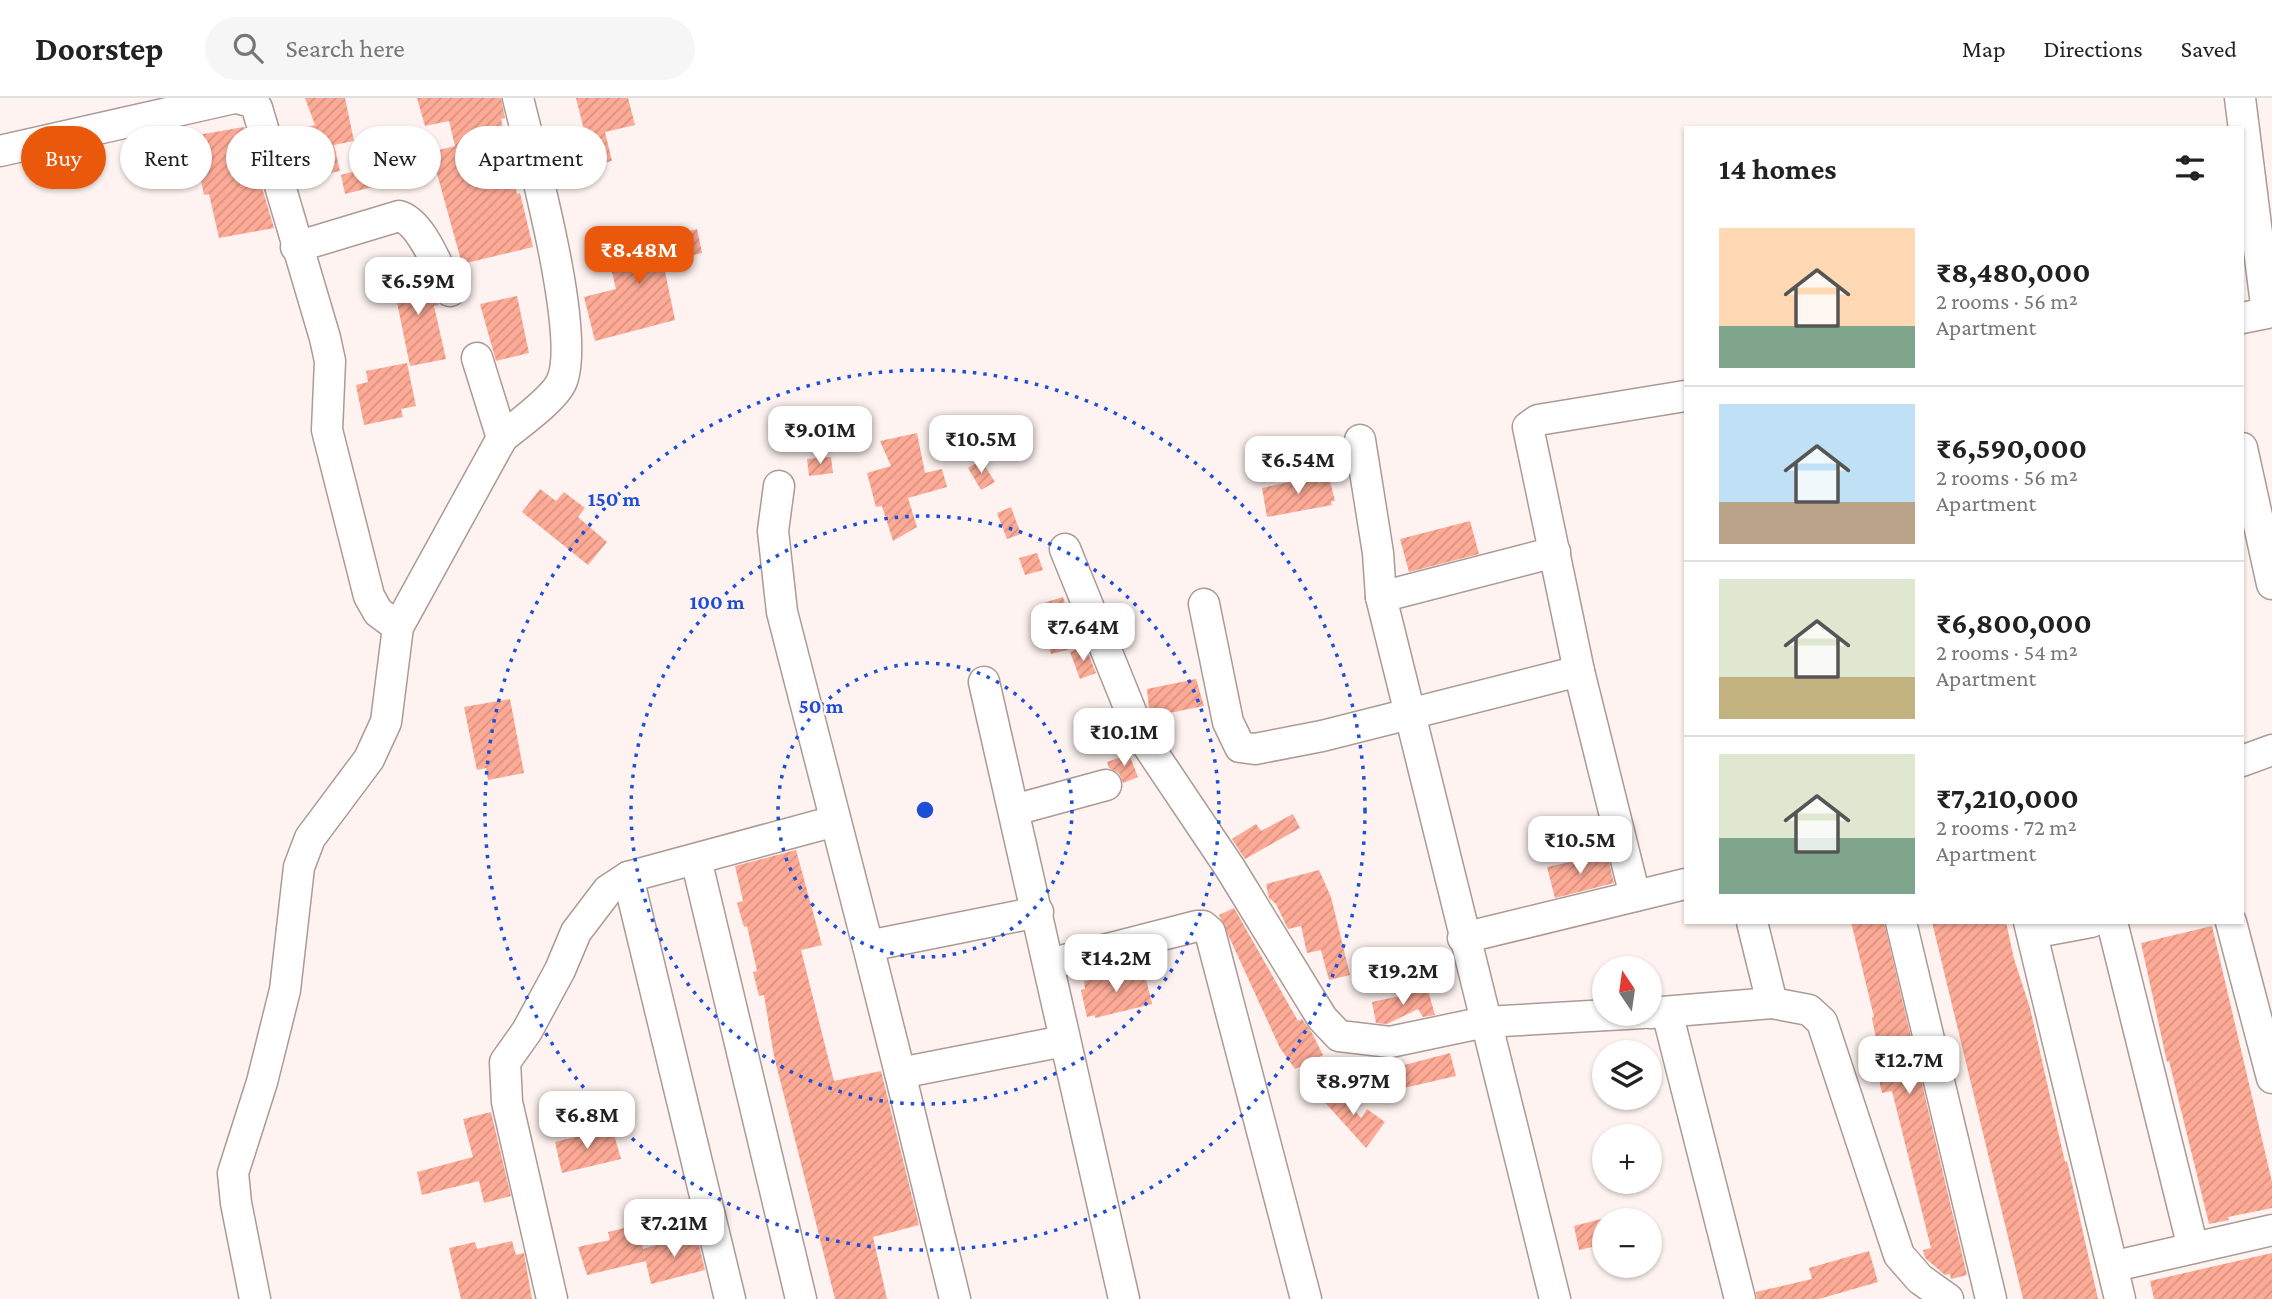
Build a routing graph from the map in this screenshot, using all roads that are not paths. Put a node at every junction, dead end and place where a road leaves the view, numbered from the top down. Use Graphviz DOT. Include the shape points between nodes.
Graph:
graph roads {
  1 [pos="236,98"];
  2 [pos="518,98"];
  3 [pos="2240,98"];
  4 [pos="2243,126"];
  5 [pos="2244,141"];
  6 [pos="0,151"];
  7 [pos="296,247"];
  8 [pos="450,291"];
  9 [pos="2260,314"];
  10 [pos="477,358"];
  11 [pos="1684,397"];
  12 [pos="502,438"];
  13 [pos="1360,440"];
  14 [pos="2244,457"];
  15 [pos="779,486"];
  16 [pos="1065,549"];
  17 [pos="1555,552"];
  18 [pos="2272,584"];
  19 [pos="1381,597"];
  20 [pos="1204,604"];
  21 [pos="398,627"];
  22 [pos="1579,671"];
  23 [pos="984,682"];
  24 [pos="1410,714"];
  25 [pos="2272,750"];
  26 [pos="2244,760"];
  27 [pos="1106,785"];
  28 [pos="1014,810"];
  29 [pos="835,821"];
  30 [pos="696,859"];
  31 [pos="628,877"];
  32 [pos="1684,884"];
  33 [pos="1635,896"];
  34 [pos="1038,912"];
  35 [pos="1752,924"];
  36 [pos="1901,924"];
  37 [pos="2071,924"];
  38 [pos="2112,924"];
  39 [pos="2232,924"];
  40 [pos="2031,928"];
  41 [pos="1464,938"];
  42 [pos="868,946"];
  43 [pos="1049,964"];
  44 [pos="1772,1003"];
  45 [pos="1662,1012"];
  46 [pos="1592,1016"];
  47 [pos="1485,1022"];
  48 [pos="1657,1026"];
  49 [pos="1065,1041"];
  50 [pos="900,1073"];
  51 [pos="2272,1078"];
  52 [pos="2272,1230"];
  53 [pos="2193,1248"];
  54 [pos="2115,1266"];
  55 [pos="255,1299"];
  56 [pos="552,1299"];
  57 [pos="730,1299"];
  58 [pos="801,1299"];
  59 [pos="956,1299"];
  60 [pos="1124,1299"];
  61 [pos="1306,1299"];
  62 [pos="1555,1299"];
  63 [pos="1740,1299"];
  64 [pos="1948,1299"];
  65 [pos="1991,1299"];
  66 [pos="2120,1299"];
  1 -- 6 [label="street"];
  1 -- 7 [label="street" via="257,108"];
  2 -- 12 [label="street" via="563,299 565,368 558,388"];
  3 -- 4 [label="street"];
  5 -- 9 [label="street"];
  7 -- 8 [label="street" via="399,216 407,218 416,226"];
  7 -- 21 [label="street" via="326,338 330,372 327,430 369,596 378,612"];
  10 -- 12 [label="street"];
  11 -- 17 [label="street" via="1530,423 1528,435"];
  12 -- 21 [label="street"];
  13 -- 19 [label="street"];
  14 -- 18 [label="street"];
  15 -- 29 [label="street" via="773,531 782,612"];
  16 -- 47 [label="street" via="1140,734 1322,1018 1339,1036 1390,1042"];
  17 -- 19 [label="street"];
  17 -- 22 [label="street"];
  19 -- 24 [label="street"];
  20 -- 24 [label="street" via="1225,711 1240,747 1282,744"];
  21 -- 55 [label="street" via="386,722 369,760 310,838 299,867 285,990 233,1173"];
  22 -- 24 [label="street"];
  22 -- 33 [label="street"];
  23 -- 28 [label="street"];
  24 -- 41 [label="street"];
  25 -- 26 [label="street"];
  27 -- 28 [label="street"];
  28 -- 34 [label="street"];
  29 -- 30 [label="street"];
  29 -- 42 [label="street"];
  30 -- 31 [label="street"];
  30 -- 58 [label="street"];
  31 -- 56 [label="street" via="608,890 581,924 540,1006 505,1062 507,1102"];
  31 -- 57 [label="street"];
  32 -- 33 [label="street"];
  33 -- 41 [label="street"];
  34 -- 42 [label="street"];
  34 -- 43 [label="street"];
  35 -- 44 [label="street"];
  36 -- 65 [label="street"];
  37 -- 40 [label="street"];
  38 -- 53 [label="street"];
  39 -- 51 [label="street"];
  40 -- 54 [label="street"];
  41 -- 47 [label="street"];
  42 -- 50 [label="street"];
  43 -- 49 [label="street"];
  43 -- 61 [label="street" via="1197,926 1210,932"];
  44 -- 45 [label="street"];
  44 -- 64 [label="street" via="1809,1010 1826,1029 1899,1255 1920,1279"];
  46 -- 47 [label="street"];
  47 -- 62 [label="street"];
  48 -- 63 [label="street"];
  49 -- 50 [label="street"];
  49 -- 60 [label="street"];
  50 -- 59 [label="street"];
  52 -- 53 [label="street"];
  53 -- 54 [label="street"];
  54 -- 66 [label="street"];
}
